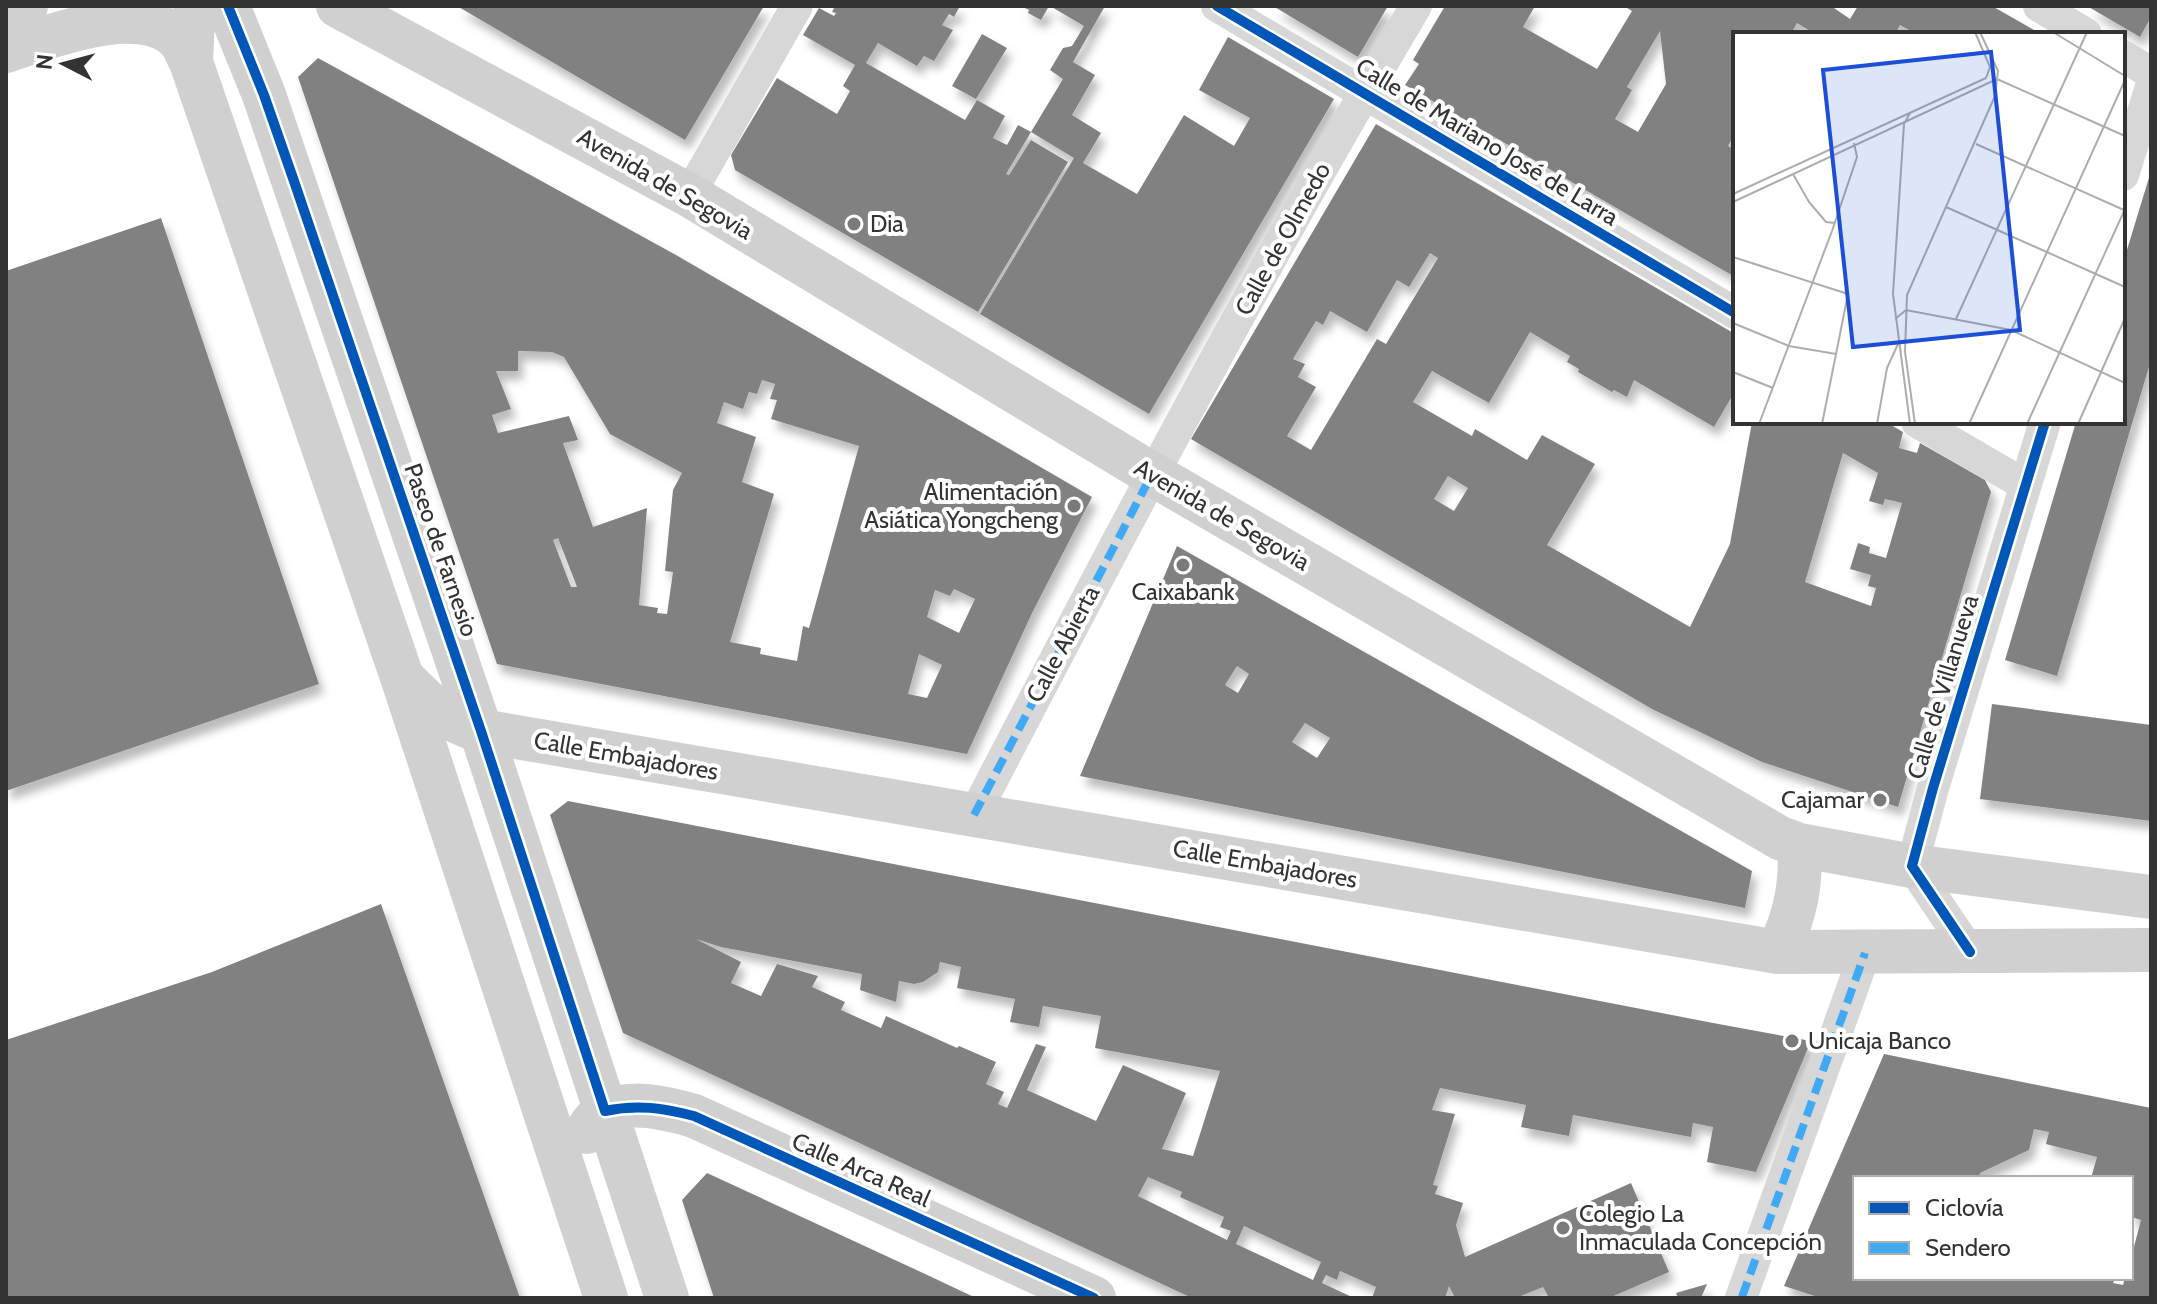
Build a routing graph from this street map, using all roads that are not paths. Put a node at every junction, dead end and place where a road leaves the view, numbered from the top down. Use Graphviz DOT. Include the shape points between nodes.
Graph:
graph roads {
  1 [pos="26,6"];
  2 [pos="197,6"];
  3 [pos="228,6"];
  4 [pos="338,6"];
  5 [pos="797,6"];
  6 [pos="1217,6"];
  7 [pos="1416,6"];
  8 [pos="2039,6"];
  9 [pos="6,13"];
  10 [pos="2083,32"];
  11 [pos="6,51"];
  12 [pos="2125,57"];
  13 [pos="191,62"];
  14 [pos="2151,73"];
  15 [pos="2151,87"];
  16 [pos="1365,92"];
  17 [pos="2125,169"];
  18 [pos="689,195"];
  19 [pos="1733,312"];
  20 [pos="1920,424"];
  21 [pos="2044,424"];
  22 [pos="1152,474"];
  23 [pos="2025,485"];
  24 [pos="402,677"];
  25 [pos="481,731"];
  26 [pos="974,815"];
  27 [pos="1799,845"];
  28 [pos="1912,866"];
  29 [pos="2151,897"];
  30 [pos="2151,950"];
  31 [pos="1778,952"];
  32 [pos="1970,952"];
  33 [pos="1865,953"];
  34 [pos="605,1111"];
  35 [pos="573,1196"];
  36 [pos="606,1298"];
  37 [pos="667,1298"];
  38 [pos="1094,1298"];
  39 [pos="1743,1298"];
  1 -- 9 [label="main road"];
  2 -- 13 [label="main road"];
  3 -- 25 [label="main road, Paseo de Farnesio" via="270,110"];
  4 -- 18 [label="main road, Avenida de Segovia"];
  5 -- 18 [label="street"];
  6 -- 16 [label="street, Calle de Mariano José de Larra"];
  7 -- 16 [label="street, Calle de Olmedo"];
  8 -- 10 [label="street"];
  11 -- 13 [label="main road" via="79,27 140,16 179,39"];
  12 -- 14 [label="street"];
  13 -- 24 [label="main road"];
  15 -- 17 [label="street"];
  16 -- 19 [label="street, Calle de Mariano José de Larra"];
  16 -- 22 [label="street, Calle de Olmedo"];
  18 -- 22 [label="main road, Avenida de Segovia"];
  20 -- 23 [label="street"];
  21 -- 23 [label="street, Calle de Villanueva"];
  22 -- 26 [label="street, Calle Abierta"];
  22 -- 27 [label="main road, Avenida de Segovia"];
  23 -- 28 [label="street, Calle de Villanueva"];
  24 -- 25 [label="main road, Calle Embajadores" via="452,722"];
  24 -- 35 [label="main road"];
  25 -- 26 [label="main road, Calle Embajadores"];
  25 -- 34 [label="main road, Paseo de Farnesio"];
  26 -- 31 [label="main road, Calle Embajadores"];
  27 -- 28 [label="main road, Avenida de Segovia"];
  27 -- 31 [label="main road" via="1797,903"];
  28 -- 29 [label="main road, Avenida de Segovia"];
  28 -- 32 [label="street"];
  30 -- 32 [label="main road, Calle Embajadores"];
  31 -- 33 [label="main road, Calle Embajadores"];
  32 -- 33 [label="main road, Calle Embajadores"];
  33 -- 39 [label="street"];
  34 -- 35 [label="main road" via="584,1140"];
  34 -- 37 [label="main road, Paseo de Farnesio"];
  34 -- 38 [label="main road, Calle Arca Real" via="658,1106 694,1116"];
  35 -- 36 [label="main road"];
}
